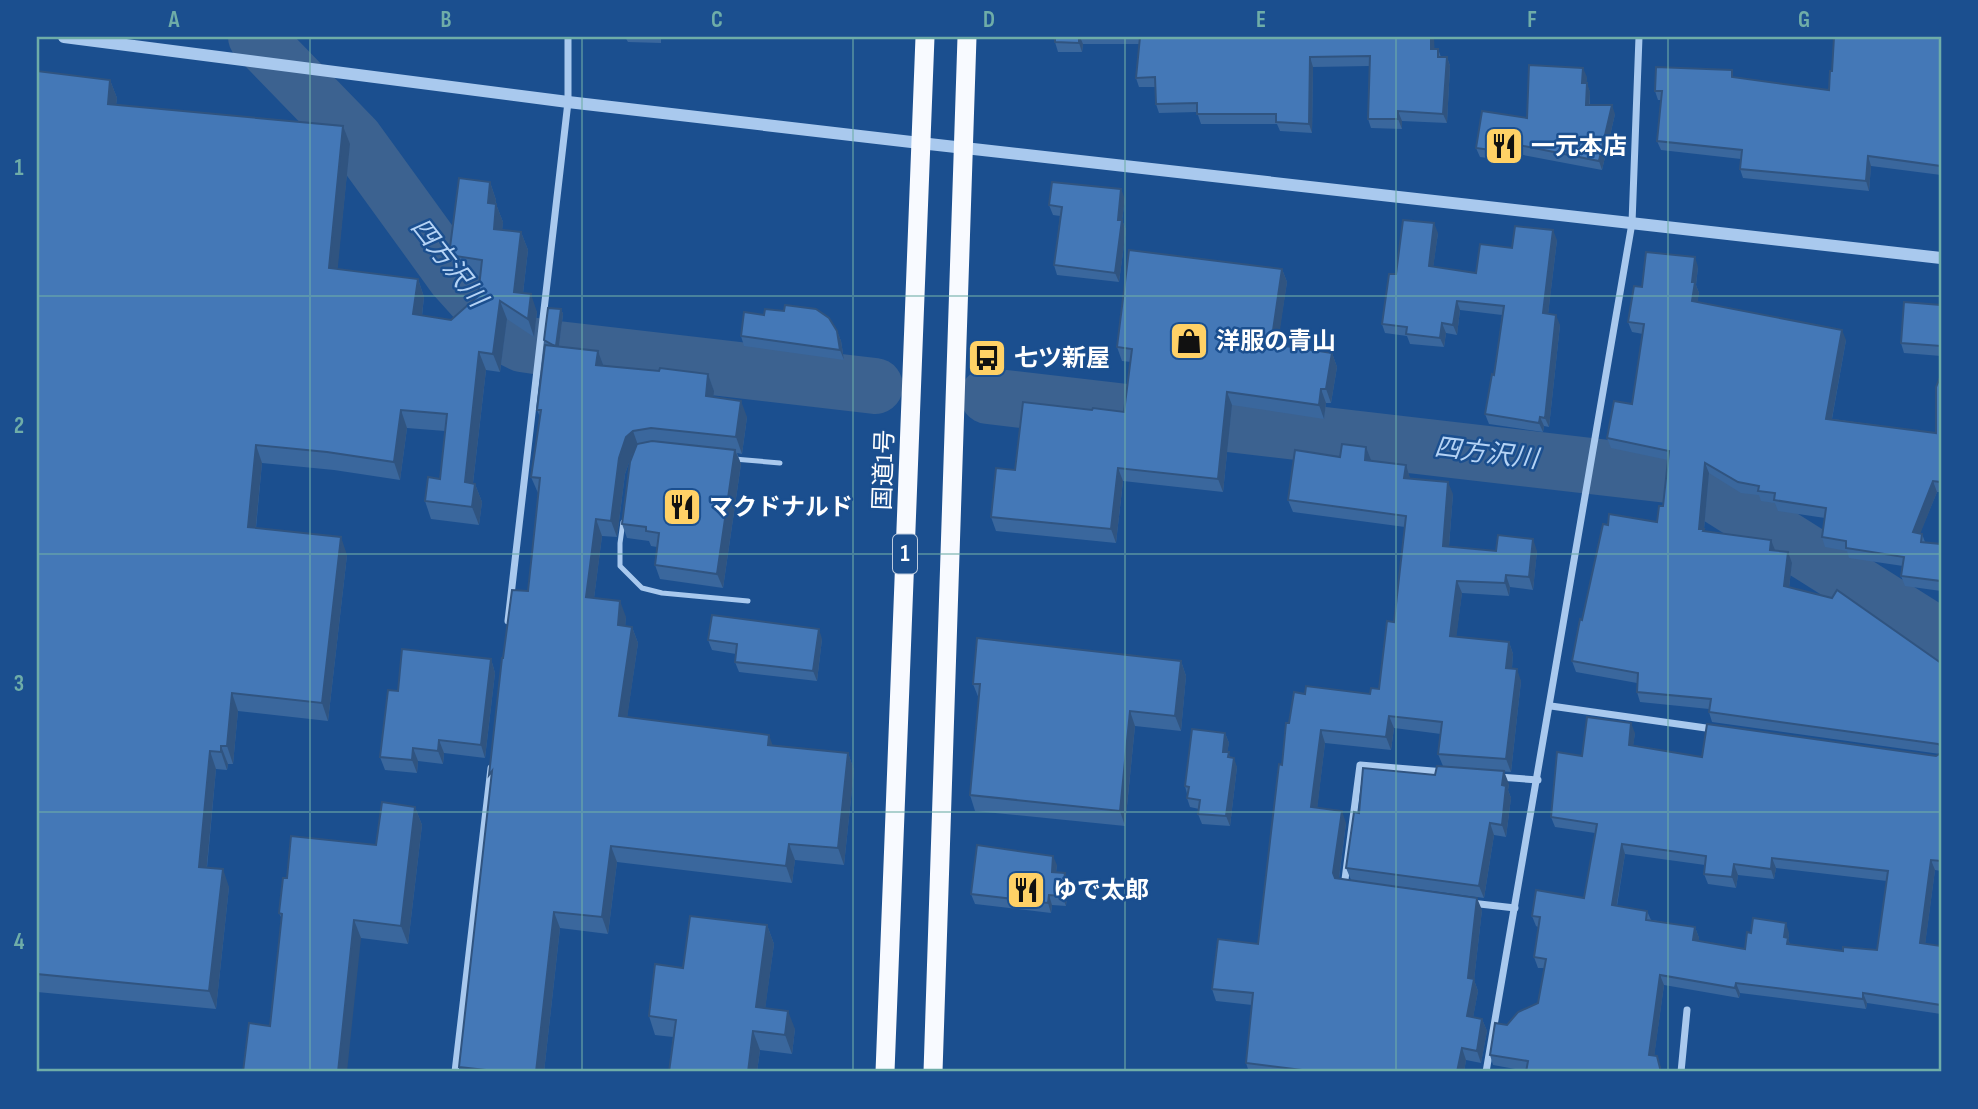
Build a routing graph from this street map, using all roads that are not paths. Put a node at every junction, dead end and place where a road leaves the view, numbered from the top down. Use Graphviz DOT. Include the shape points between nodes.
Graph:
graph roads {
  1 [pos="64,37"];
  2 [pos="568,37"];
  3 [pos="925,37"];
  4 [pos="967,37"];
  5 [pos="1639,37"];
  6 [pos="568,102"];
  7 [pos="920,143"];
  8 [pos="962,146"];
  9 [pos="1632,223"];
  10 [pos="1941,258"];
  11 [pos="730,458"];
  12 [pos="780,463"];
  13 [pos="624,516"];
  14 [pos="748,601"];
  15 [pos="507,629"];
  16 [pos="1551,706"];
  17 [pos="1726,730"];
  18 [pos="492,753"];
  19 [pos="1455,773"];
  20 [pos="1496,776"];
  21 [pos="1538,780"];
  22 [pos="1357,888"];
  23 [pos="1462,901"];
  24 [pos="1515,908"];
  25 [pos="1687,1010"];
  26 [pos="455,1072"];
  27 [pos="886,1072"];
  28 [pos="933,1072"];
  29 [pos="1486,1072"];
  30 [pos="1681,1072"];
  1 -- 6 [label="street"];
  2 -- 6 [label="street"];
  3 -- 7 [label="highway, 国道1号 / 1"];
  4 -- 8 [label="highway, 1"];
  5 -- 9 [label="street"];
  6 -- 7 [label="street"];
  6 -- 15 [label="street"];
  7 -- 8 [label="street"];
  7 -- 27 [label="highway, 国道1号 / 1"];
  8 -- 9 [label="street"];
  8 -- 28 [label="highway, 1"];
  9 -- 10 [label="street"];
  9 -- 16 [label="street"];
  11 -- 12 [label="lane"];
  13 -- 14 [label="lane" via="620,566 642,588"];
  16 -- 17 [label="street"];
  16 -- 21 [label="street"];
  18 -- 26 [label="street"];
  19 -- 22 [label="street" via="1360,765 1343,887"];
  20 -- 21 [label="street"];
  21 -- 24 [label="street"];
  23 -- 24 [label="street"];
  24 -- 29 [label="street"];
  25 -- 30 [label="street"];
}
